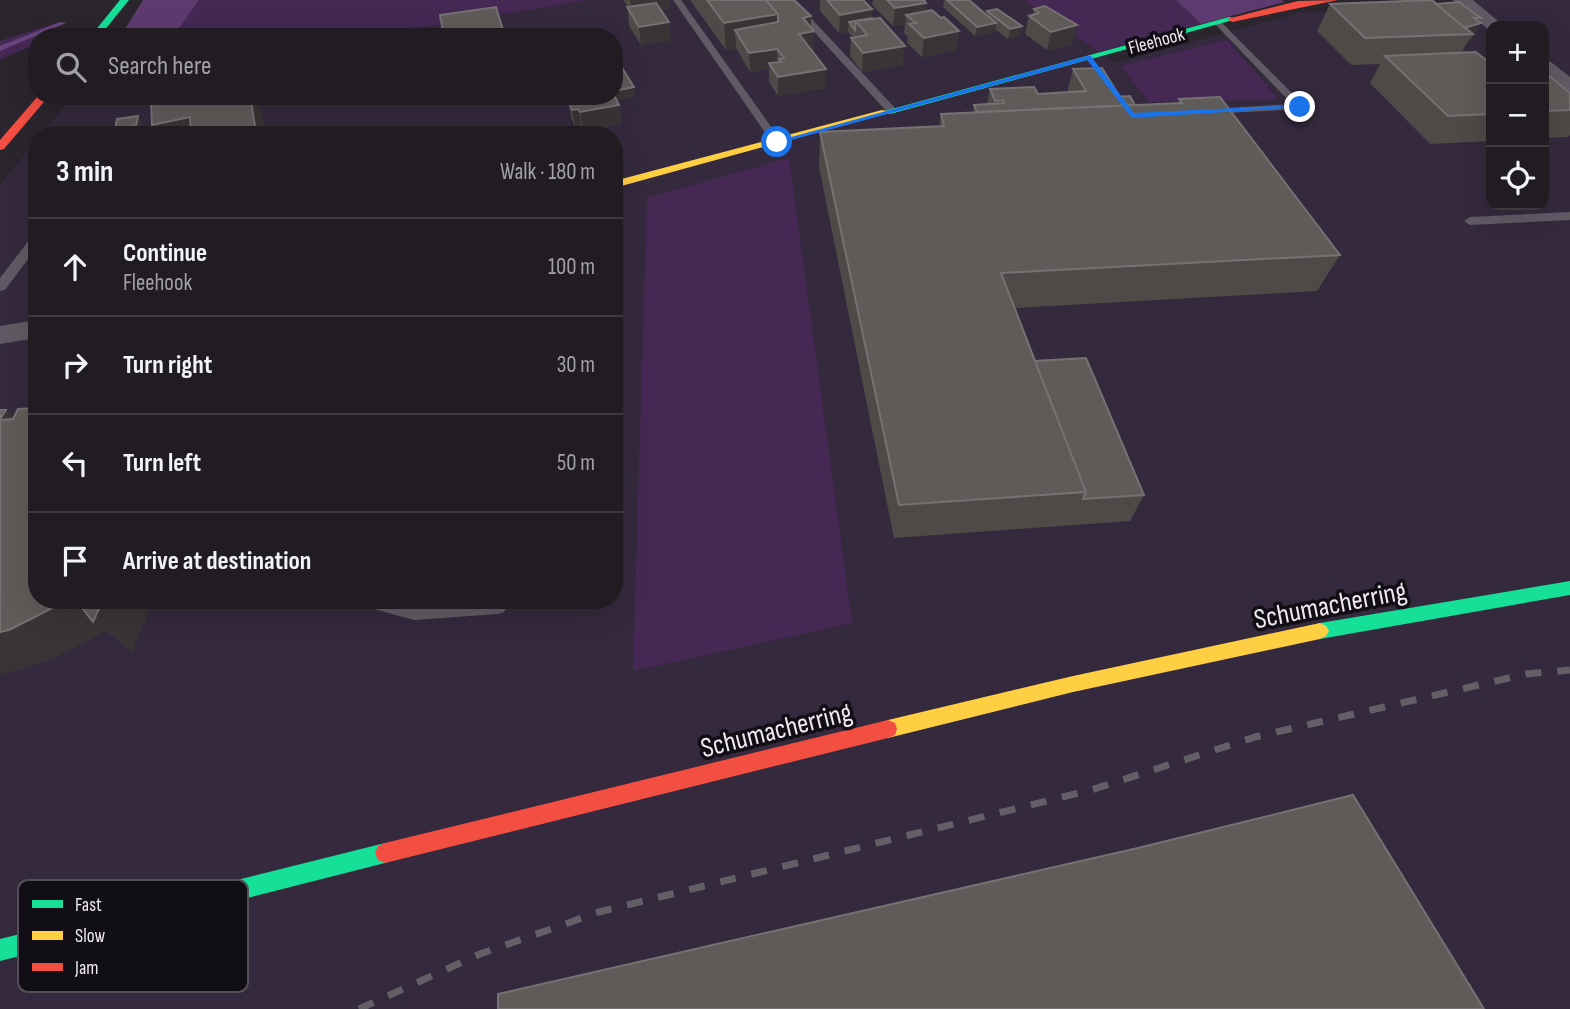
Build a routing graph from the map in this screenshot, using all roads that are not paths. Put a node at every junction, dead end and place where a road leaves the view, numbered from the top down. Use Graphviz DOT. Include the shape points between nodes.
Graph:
graph roads {
  1 [pos="125,0"];
  2 [pos="677,0"];
  3 [pos="789,0"];
  4 [pos="1334,0"];
  5 [pos="1462,0"];
  6 [pos="1489,21"];
  7 [pos="1219,23"];
  8 [pos="102,28"];
  9 [pos="1549,70"];
  10 [pos="1570,87"];
  11 [pos="36,105"];
  12 [pos="892,111"];
  13 [pos="1202,112"];
  14 [pos="777,142"];
  15 [pos="0,147"];
  16 [pos="623,184"];
  17 [pos="1570,216"];
  18 [pos="1470,221"];
  19 [pos="28,251"];
  20 [pos="0,287"];
  21 [pos="28,330"];
  22 [pos="0,335"];
  23 [pos="1570,588"];
  24 [pos="402,609"];
  25 [pos="464,609"];
  26 [pos="248,887"];
  27 [pos="18,945"];
  28 [pos="0,950"];
  1 -- 8 [label="main road"];
  2 -- 14 [label="lane"];
  3 -- 12 [label="lane"];
  4 -- 7 [label="main road, Fleehook"];
  5 -- 6 [label="street"];
  7 -- 12 [label="main road, Fleehook" via="1093,63"];
  7 -- 13 [label="lane" via="1300,107"];
  9 -- 10 [label="street"];
  11 -- 15 [label="main road"];
  12 -- 14 [label="main road, Fleehook"];
  14 -- 16 [label="main road, Fleehook"];
  17 -- 18 [label="lane"];
  19 -- 20 [label="lane"];
  21 -- 22 [label="street"];
  23 -- 26 [label="main road, Schumacherring" via="1362,622 1073,684"];
  24 -- 25 [label="lane"];
  27 -- 28 [label="main road, Schumacherring"];
}
